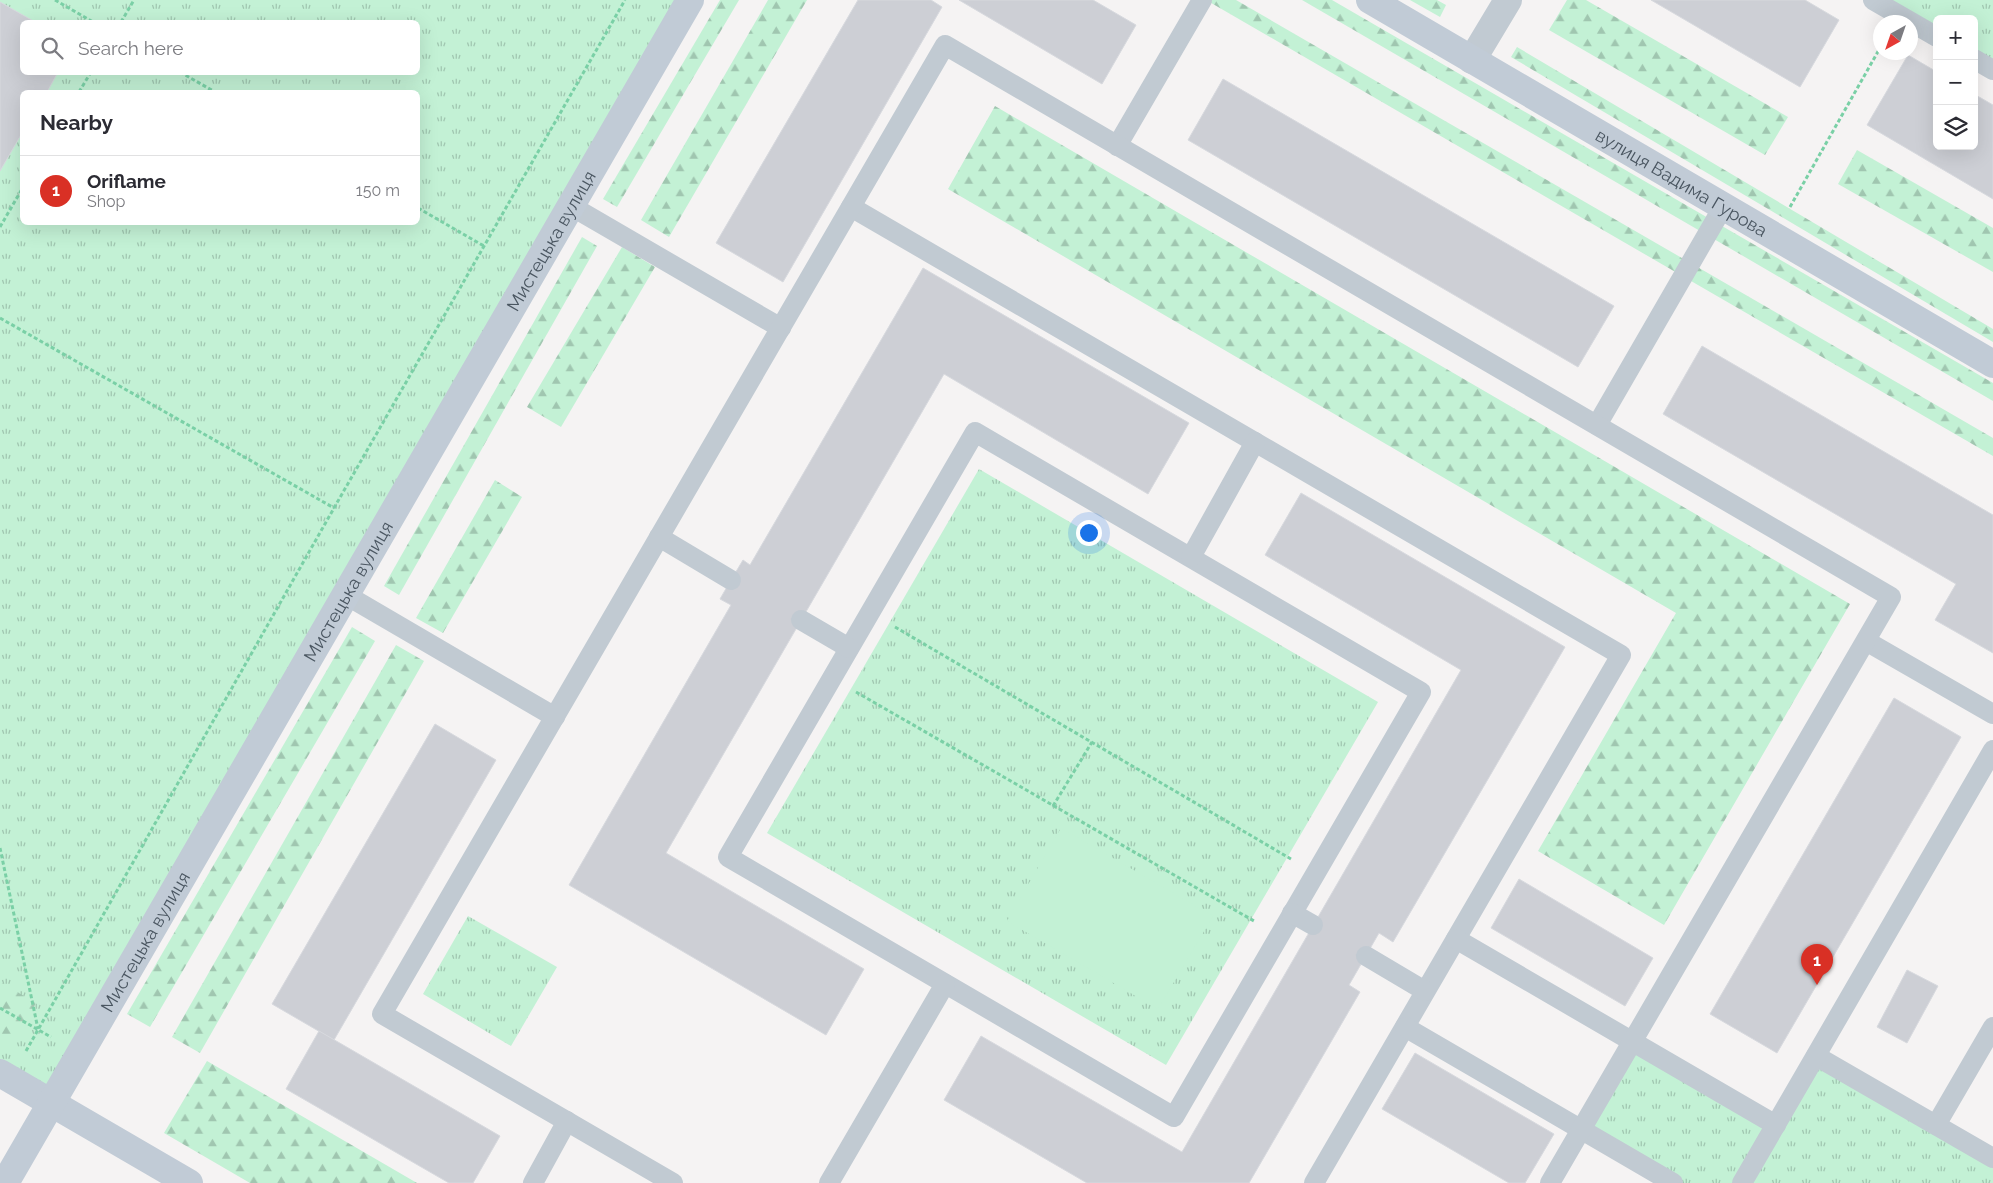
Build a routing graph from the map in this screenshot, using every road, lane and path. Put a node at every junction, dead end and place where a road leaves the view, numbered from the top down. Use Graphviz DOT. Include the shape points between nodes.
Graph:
graph roads {
  1 [pos="55,0"];
  2 [pos="134,0"];
  3 [pos="625,0"];
  4 [pos="690,0"];
  5 [pos="1202,0"];
  6 [pos="1370,0"];
  7 [pos="1508,0"];
  8 [pos="1873,0"];
  9 [pos="90,20"];
  10 [pos="122,20"];
  11 [pos="1933,36"];
  12 [pos="1472,60"];
  13 [pos="1873,60"];
  14 [pos="1976,60"];
  15 [pos="1993,70"];
  16 [pos="89,75"];
  17 [pos="185,75"];
  18 [pos="80,90"];
  19 [pos="212,90"];
  20 [pos="1117,146"];
  21 [pos="20,192"];
  22 [pos="571,206"];
  23 [pos="851,206"];
  24 [pos="1723,207"];
  25 [pos="420,209"];
  26 [pos="0,227"];
  27 [pos="1773,236"];
  28 [pos="484,246"];
  29 [pos="0,318"];
  30 [pos="781,328"];
  31 [pos="1993,364"];
  32 [pos="1596,425"];
  33 [pos="1255,442"];
  34 [pos="334,508"];
  35 [pos="659,537"];
  36 [pos="1190,557"];
  37 [pos="731,580"];
  38 [pos="346,595"];
  39 [pos="870,613"];
  40 [pos="801,620"];
  41 [pos="1866,641"];
  42 [pos="850,648"];
  43 [pos="832,678"];
  44 [pos="1993,714"];
  45 [pos="555,716"];
  46 [pos="1092,742"];
  47 [pos="1993,750"];
  48 [pos="1053,806"];
  49 [pos="0,848"];
  50 [pos="1315,873"];
  51 [pos="1292,913"];
  52 [pos="1313,925"];
  53 [pos="1279,936"];
  54 [pos="1456,939"];
  55 [pos="1366,956"];
  56 [pos="945,984"];
  57 [pos="1426,991"];
  58 [pos="0,1008"];
  59 [pos="1405,1027"];
  60 [pos="1993,1027"];
  61 [pos="38,1029"];
  62 [pos="1633,1041"];
  63 [pos="80,1053"];
  64 [pos="1816,1056"];
  65 [pos="6,1076"];
  66 [pos="51,1102"];
  67 [pos="567,1121"];
  68 [pos="1776,1125"];
  69 [pos="1936,1126"];
  70 [pos="1581,1130"];
  71 [pos="1993,1158"];
  72 [pos="5,1183"];
  73 [pos="190,1183"];
  74 [pos="533,1183"];
  75 [pos="673,1183"];
  76 [pos="829,1183"];
  77 [pos="1314,1183"];
  78 [pos="1550,1183"];
  79 [pos="1673,1183"];
  80 [pos="1742,1183"];
  1 -- 9 [label="path"];
  2 -- 10 [label="path"];
  3 -- 28 [label="path"];
  4 -- 22 [label="street, Мистецька вулиця"];
  5 -- 20 [label="lane"];
  6 -- 12 [label="street, вулиця Вадима Гурова"];
  7 -- 12 [label="street"];
  8 -- 11 [label="lane"];
  12 -- 24 [label="street, вулиця Вадима Гурова"];
  13 -- 27 [label="path"];
  14 -- 15 [label="lane"];
  16 -- 18 [label="path"];
  17 -- 19 [label="path"];
  20 -- 23 [label="lane" via="945,45"];
  20 -- 32 [label="lane"];
  21 -- 26 [label="path"];
  22 -- 30 [label="lane"];
  22 -- 38 [label="street, Мистецька вулиця"];
  23 -- 30 [label="lane"];
  23 -- 33 [label="lane"];
  24 -- 27 [label="street, вулиця Вадима Гурова"];
  24 -- 32 [label="lane"];
  25 -- 28 [label="path"];
  27 -- 31 [label="street, вулиця Вадима Гурова"];
  28 -- 34 [label="path"];
  29 -- 34 [label="path"];
  30 -- 35 [label="lane"];
  32 -- 41 [label="lane" via="1891,597"];
  33 -- 36 [label="lane"];
  33 -- 54 [label="lane" via="1621,655"];
  34 -- 61 [label="path"];
  35 -- 37 [label="lane"];
  35 -- 45 [label="lane"];
  36 -- 39 [label="lane" via="975,432"];
  36 -- 50 [label="lane" via="1421,692"];
  38 -- 45 [label="lane"];
  38 -- 63 [label="street, Мистецька вулиця"];
  39 -- 42 [label="lane"];
  39 -- 46 [label="path"];
  40 -- 42 [label="lane"];
  41 -- 44 [label="lane"];
  41 -- 62 [label="lane"];
  42 -- 43 [label="lane"];
  43 -- 48 [label="path"];
  43 -- 56 [label="lane" via="728,857"];
  45 -- 67 [label="lane" via="382,1014"];
  46 -- 48 [label="path"];
  46 -- 50 [label="path"];
  47 -- 64 [label="lane"];
  48 -- 53 [label="path"];
  49 -- 61 [label="path"];
  50 -- 51 [label="lane"];
  51 -- 52 [label="lane"];
  51 -- 53 [label="lane"];
  53 -- 56 [label="lane" via="1174,1117"];
  54 -- 57 [label="lane"];
  54 -- 62 [label="lane"];
  55 -- 57 [label="lane"];
  56 -- 76 [label="lane"];
  57 -- 59 [label="lane"];
  58 -- 61 [label="path"];
  59 -- 70 [label="lane"];
  59 -- 77 [label="lane"];
  60 -- 69 [label="lane"];
  61 -- 63 [label="path"];
  61 -- 65 [label="path"];
  62 -- 68 [label="lane"];
  62 -- 70 [label="lane"];
  63 -- 66 [label="street, Мистецька вулиця"];
  64 -- 68 [label="lane"];
  64 -- 69 [label="lane"];
  65 -- 66 [label="street"];
  66 -- 72 [label="street, Мистецька вулиця"];
  66 -- 73 [label="street"];
  67 -- 74 [label="lane"];
  67 -- 75 [label="lane"];
  68 -- 80 [label="lane"];
  69 -- 71 [label="lane"];
  70 -- 78 [label="lane"];
  70 -- 79 [label="lane"];
}
